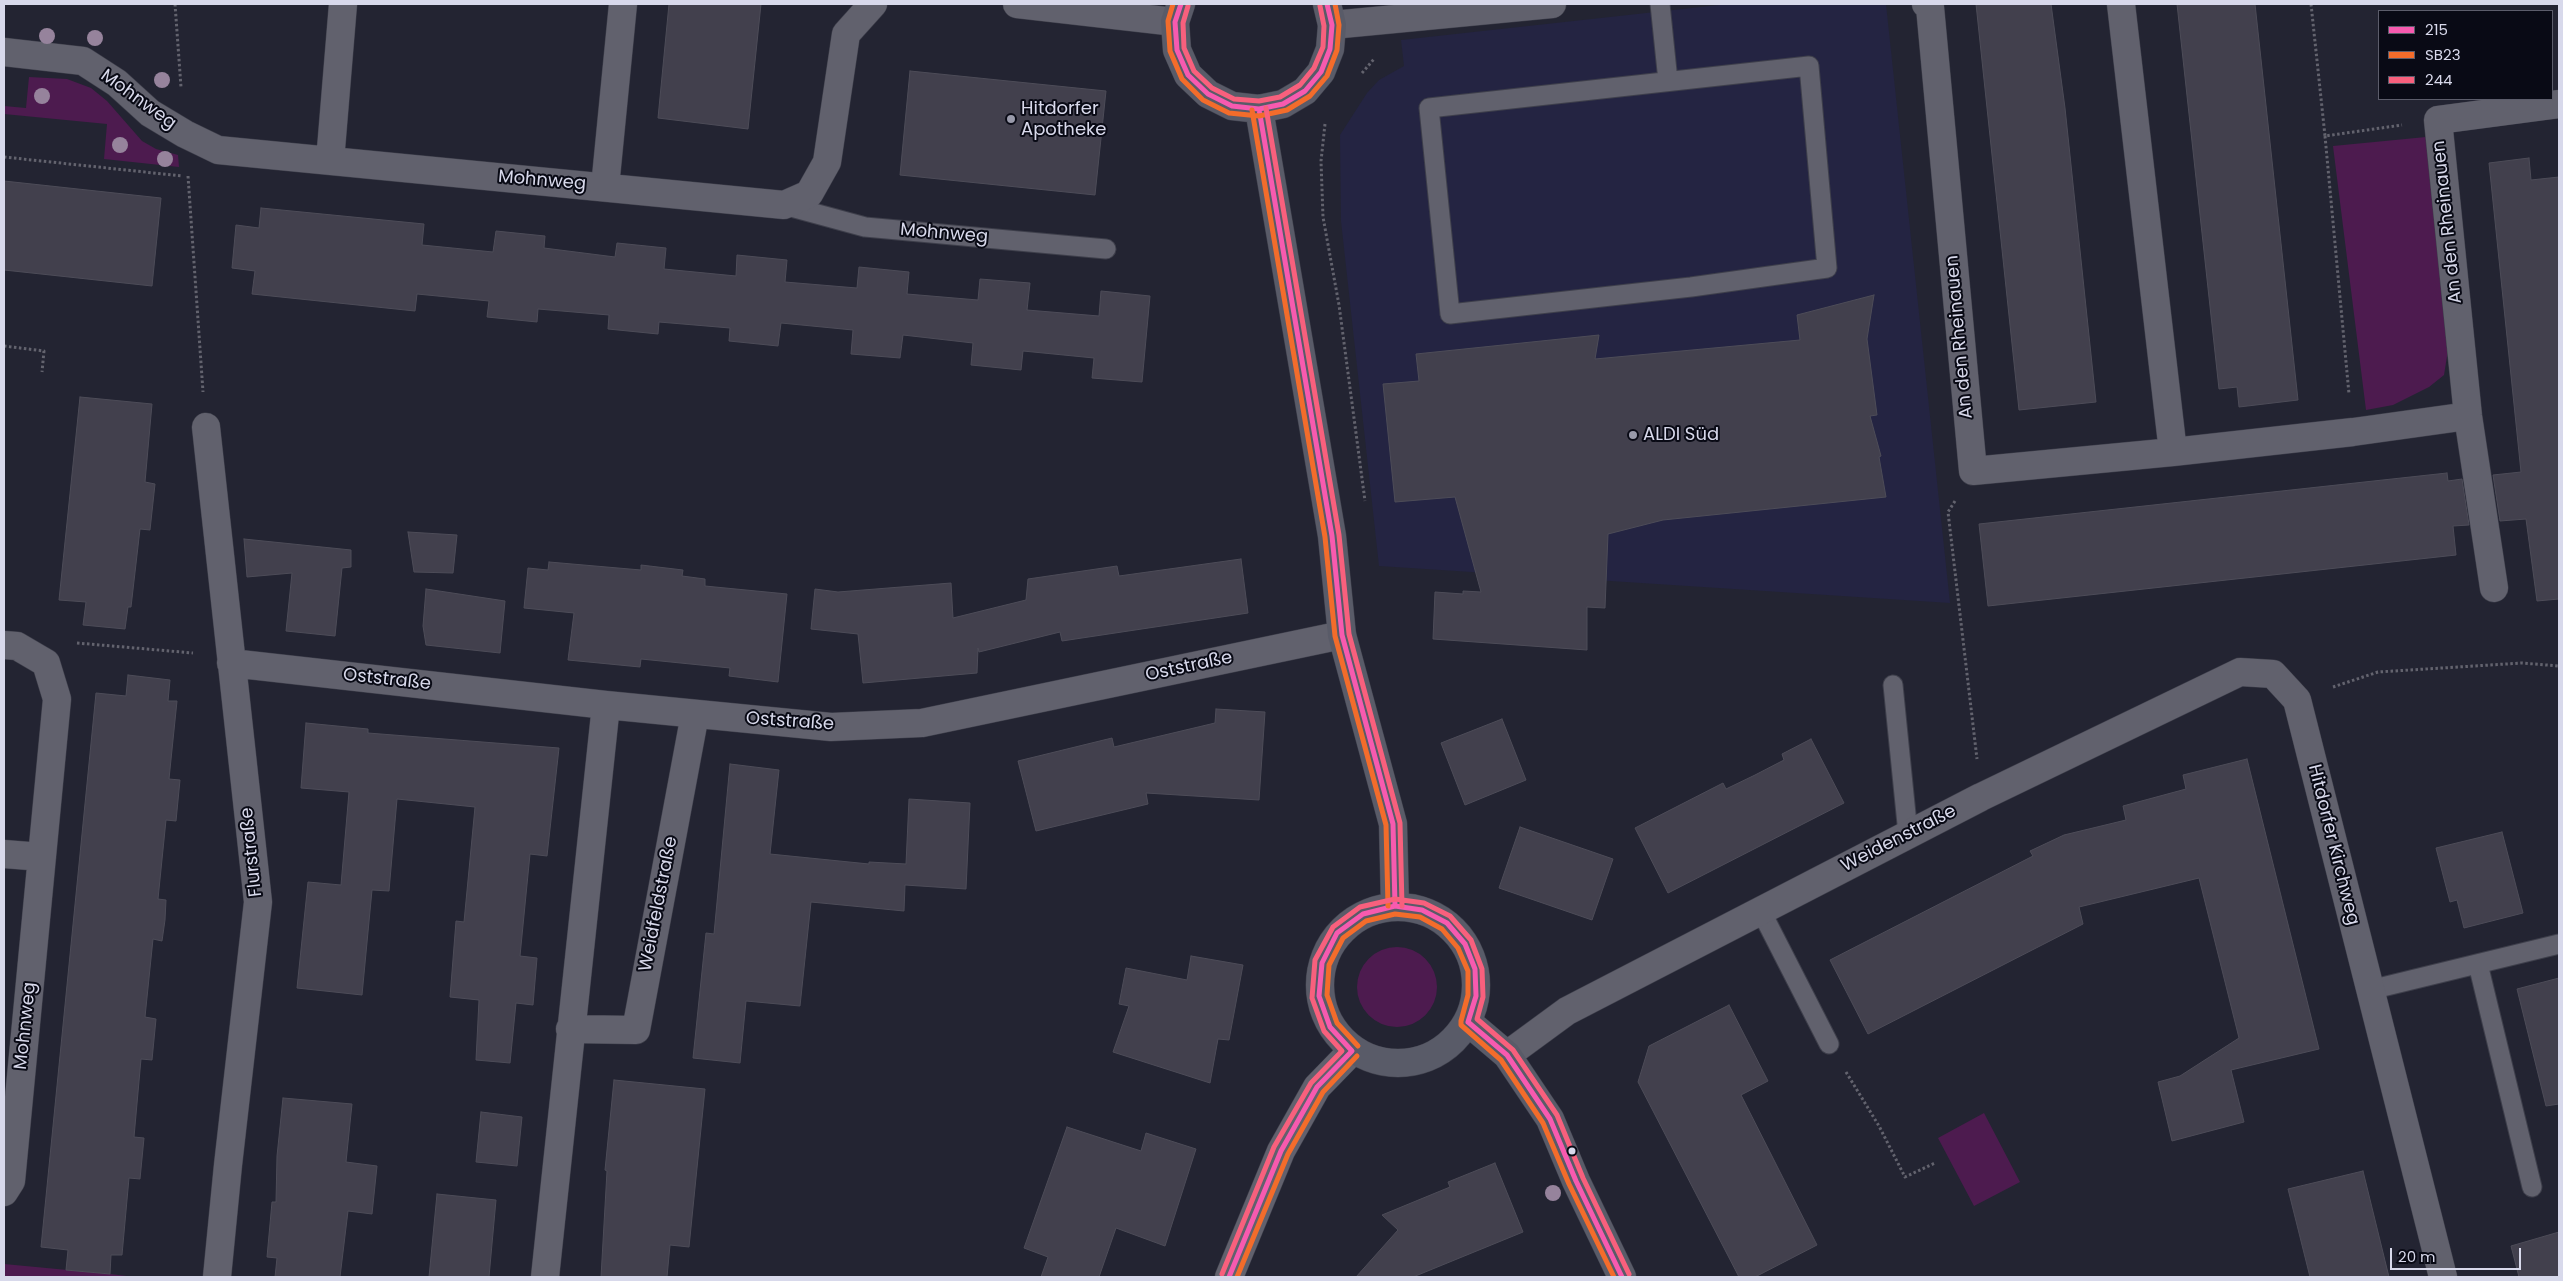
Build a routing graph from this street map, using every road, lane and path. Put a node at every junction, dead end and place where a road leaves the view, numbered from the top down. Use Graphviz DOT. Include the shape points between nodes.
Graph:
graph roads {
  1 [pos="175,4"];
  2 [pos="344,4"];
  3 [pos="624,4"];
  4 [pos="873,4"];
  5 [pos="1016,4"];
  6 [pos="1552,4"];
  7 [pos="1660,4"];
  8 [pos="1926,4"];
  9 [pos="2121,4"];
  10 [pos="2311,4"];
  11 [pos="1178,13"];
  12 [pos="1329,14"];
  13 [pos="1381,22"];
  14 [pos="4,52"];
  15 [pos="1357,79"];
  16 [pos="1668,81"];
  17 [pos="2559,104"];
  18 [pos="1259,109"];
  19 [pos="1328,115"];
  20 [pos="2438,120"];
  21 [pos="185,134"];
  22 [pos="2325,136"];
  23 [pos="4,157"];
  24 [pos="330,161"];
  25 [pos="188,176"];
  26 [pos="605,187"];
  27 [pos="784,205"];
  28 [pos="1106,248"];
  29 [pos="4,346"];
  30 [pos="42,372"];
  31 [pos="2468,416"];
  32 [pos="206,427"];
  33 [pos="2353,432"];
  34 [pos="2173,452"];
  35 [pos="1973,471"];
  36 [pos="1332,536"];
  37 [pos="2494,588"];
  38 [pos="1342,635"];
  39 [pos="4,645"];
  40 [pos="46,663"];
  41 [pos="231,663"];
  42 [pos="2559,666"];
  43 [pos="1893,685"];
  44 [pos="2297,700"];
  45 [pos="606,705"];
  46 [pos="695,714"];
  47 [pos="1981,798"];
  48 [pos="1908,834"];
  49 [pos="4,854"];
  50 [pos="42,858"];
  51 [pos="1396,906"];
  52 [pos="1761,911"];
  53 [pos="2559,944"];
  54 [pos="2478,964"];
  55 [pos="2370,990"];
  56 [pos="1468,1022"];
  57 [pos="570,1028"];
  58 [pos="1829,1044"];
  59 [pos="1352,1051"];
  60 [pos="1507,1055"];
  61 [pos="1935,1163"];
  62 [pos="2532,1187"];
  63 [pos="4,1192"];
  64 [pos="217,1277"];
  65 [pos="545,1277"];
  66 [pos="1229,1277"];
  67 [pos="1622,1277"];
  68 [pos="2443,1277"];
  1 -- 21 [label="path"];
  2 -- 24 [label="street"];
  3 -- 26 [label="street, Mohnweg"];
  4 -- 27 [label="street, Mohnweg" via="846,34 827,162 809,194"];
  5 -- 11 [label="street"];
  6 -- 13 [label="street"];
  7 -- 16 [label="lane"];
  8 -- 35 [label="street, An den Rheinauen" via="1930,8"];
  9 -- 34 [label="street"];
  10 -- 22 [label="path"];
  11 -- 18 [label="street" via="1177,50 1188,75 1208,94 1232,106"];
  12 -- 13 [label="street"];
  12 -- 18 [label="street" via="1330,49 1321,72 1305,91 1283,104"];
  13 -- 15 [label="path" via="1375,58"];
  14 -- 21 [label="street, Mohnweg" via="83,61 117,83 150,113"];
  16 -- 16 [label="lane" via="1429,108 1450,314 1827,268 1809,66"];
  17 -- 20 [label="street, An den Rheinauen"];
  18 -- 36 [label="street"];
  19 -- 36 [label="path" via="1322,142 1323,217 1339,304 1366,497 1359,528"];
  20 -- 22 [label="path"];
  20 -- 31 [label="street, An den Rheinauen"];
  21 -- 24 [label="street, Mohnweg" via="218,150"];
  21 -- 25 [label="path"];
  22 -- 33 [label="path"];
  23 -- 25 [label="path"];
  24 -- 26 [label="street, Mohnweg"];
  25 -- 32 [label="path"];
  26 -- 27 [label="street, Mohnweg"];
  27 -- 28 [label="lane, Mohnweg" via="864,227"];
  29 -- 30 [label="path" via="44,351"];
  31 -- 33 [label="street"];
  31 -- 37 [label="street, An den Rheinauen"];
  32 -- 41 [label="street, Flurstraße"];
  33 -- 34 [label="street"];
  34 -- 35 [label="street"];
  35 -- 47 [label="path" via="1948,512"];
  36 -- 38 [label="street"];
  38 -- 46 [label="street, Oststraße" via="922,723 831,727"];
  38 -- 51 [label="street" via="1393,824"];
  39 -- 40 [label="street" via="17,646"];
  40 -- 41 [label="path" via="68,642 218,655"];
  40 -- 50 [label="street, Mohnweg" via="57,699"];
  41 -- 45 [label="street, Oststraße"];
  41 -- 64 [label="street, Flurstraße" via="258,902"];
  42 -- 44 [label="path" via="2522,663 2378,672"];
  43 -- 48 [label="lane"];
  44 -- 47 [label="street, Weidenstraße" via="2273,674 2240,672"];
  44 -- 55 [label="street, Hitdorfer Kirchweg"];
  45 -- 46 [label="street, Oststraße"];
  45 -- 57 [label="street"];
  46 -- 57 [label="street, Weidfeldstraße" via="636,1030"];
  47 -- 48 [label="street, Weidenstraße"];
  48 -- 52 [label="street, Weidenstraße"];
  49 -- 50 [label="street"];
  50 -- 63 [label="street, Mohnweg" via="11,1180"];
  51 -- 56 [label="street" via="1422,910 1447,923 1465,944 1475,969 1476,996"];
  51 -- 59 [label="street" via="1364,914 1344,928 1337,934 1322,962 1319,996 1330,1027"];
  52 -- 58 [label="lane"];
  52 -- 60 [label="street, Weidenstraße" via="1566,1010"];
  53 -- 54 [label="lane"];
  54 -- 55 [label="lane"];
  54 -- 62 [label="lane"];
  55 -- 68 [label="street, Hitdorfer Kirchweg"];
  56 -- 59 [label="street" via="1447,1048 1417,1062 1383,1064"];
  56 -- 60 [label="street"];
  57 -- 65 [label="street"];
  58 -- 61 [label="path" via="1879,1126 1905,1178"];
  59 -- 66 [label="street" via="1317,1086 1281,1151"];
  60 -- 67 [label="street" via="1550,1119"];
}
